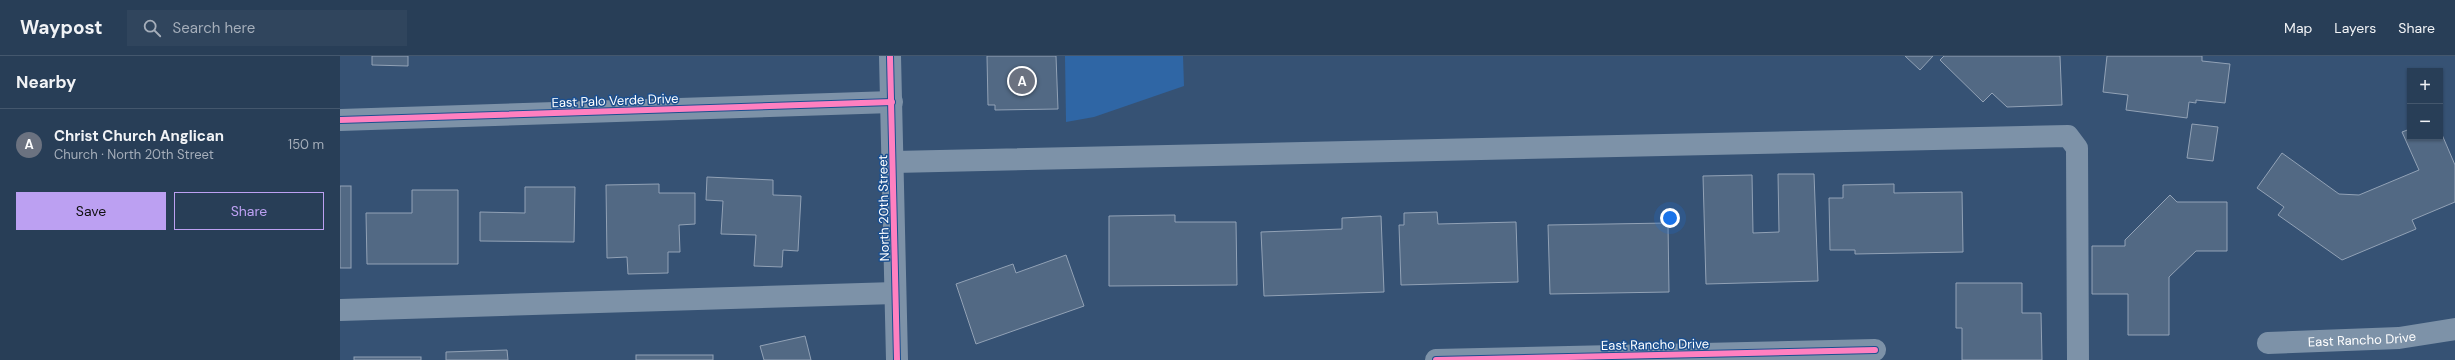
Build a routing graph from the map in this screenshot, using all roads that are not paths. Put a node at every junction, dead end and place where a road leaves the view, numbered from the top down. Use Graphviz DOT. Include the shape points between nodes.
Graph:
graph roads {
  1 [pos="890,56"];
  2 [pos="892,102"];
  3 [pos="340,120"];
  4 [pos="894,162"];
  5 [pos="895,293"];
  6 [pos="340,310"];
  7 [pos="2455,329"];
  8 [pos="2268,343"];
  9 [pos="1875,350"];
  10 [pos="897,360"];
  11 [pos="1436,360"];
  12 [pos="2078,360"];
  1 -- 2 [label="street, North 20th Street"];
  2 -- 3 [label="street, East Palo Verde Drive"];
  2 -- 4 [label="street, North 20th Street"];
  4 -- 5 [label="street, North 20th Street"];
  4 -- 12 [label="street" via="2068,136 2078,148"];
  5 -- 6 [label="street"];
  5 -- 10 [label="street, North 20th Street"];
  7 -- 8 [label="street, East Rancho Drive" via="2399,338"];
  9 -- 11 [label="street, East Rancho Drive"];
}
